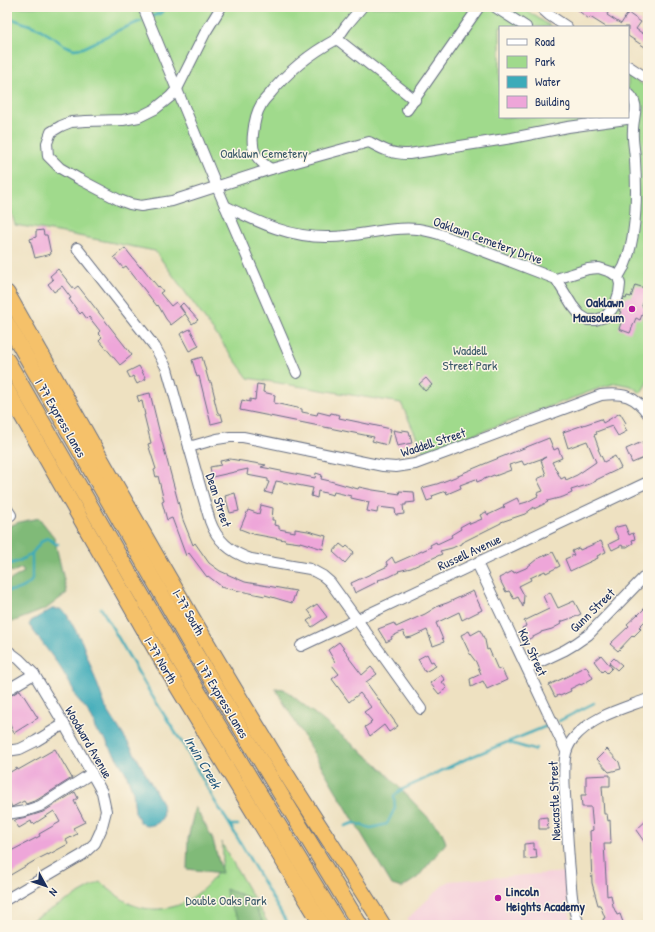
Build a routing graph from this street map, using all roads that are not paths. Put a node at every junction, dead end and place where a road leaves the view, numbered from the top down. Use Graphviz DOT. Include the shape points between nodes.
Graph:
graph roads {
  1 [pos="143,7"];
  2 [pos="221,7"];
  3 [pos="362,7"];
  4 [pos="479,7"];
  5 [pos="495,7"];
  6 [pos="540,7"];
  7 [pos="524,26"];
  8 [pos="566,26"];
  9 [pos="337,39"];
  10 [pos="629,67"];
  11 [pos="648,79"];
  12 [pos="177,89"];
  13 [pos="629,94"];
  14 [pos="414,100"];
  15 [pos="407,110"];
  16 [pos="634,118"];
  17 [pos="271,169"];
  18 [pos="217,187"];
  19 [pos="225,206"];
  20 [pos="78,248"];
  21 [pos="618,277"];
  22 [pos="556,278"];
  23 [pos="7,293"];
  24 [pos="7,323"];
  25 [pos="7,360"];
  26 [pos="297,373"];
  27 [pos="7,390"];
  28 [pos="648,414"];
  29 [pos="189,447"];
  30 [pos="648,482"];
  31 [pos="477,563"];
  32 [pos="648,573"];
  33 [pos="357,620"];
  34 [pos="301,646"];
  35 [pos="7,650"];
  36 [pos="527,668"];
  37 [pos="34,674"];
  38 [pos="7,690"];
  39 [pos="648,699"];
  40 [pos="421,709"];
  41 [pos="64,724"];
  42 [pos="7,752"];
  43 [pos="566,752"];
  44 [pos="92,773"];
  45 [pos="7,814"];
  46 [pos="7,899"];
  47 [pos="322,925"];
  48 [pos="339,925"];
  49 [pos="360,925"];
  50 [pos="383,925"];
  51 [pos="579,925"];
  1 -- 12 [label="street"];
  2 -- 12 [label="street"];
  3 -- 9 [label="street"];
  4 -- 14 [label="street"];
  5 -- 7 [label="street"];
  6 -- 8 [label="street"];
  9 -- 14 [label="street"];
  9 -- 17 [label="street" via="293,68 261,105 254,124 252,142 255,154 262,164"];
  10 -- 11 [label="street"];
  12 -- 18 [label="street"];
  12 -- 18 [label="street" via="155,109 139,117 71,122 61,126 51,132 47,143 48,156 60,168 130,204 141,206 172,201"];
  13 -- 16 [label="street" via="636,104"];
  14 -- 15 [label="street"];
  16 -- 17 [label="street" via="409,154 397,154 368,142"];
  16 -- 21 [label="street" via="634,224 631,245"];
  17 -- 18 [label="street"];
  18 -- 19 [label="street"];
  19 -- 22 [label="street, Oaklawn Cemetery Drive" via="270,226 312,237 420,229"];
  19 -- 26 [label="street"];
  20 -- 29 [label="street, Dean Street" via="160,354 170,377"];
  21 -- 22 [label="street" via="600,268"];
  21 -- 22 [label="street" via="620,284 616,302 605,317 595,320 588,320 580,315"];
  23 -- 50 [label="highway, I-77 South" via="182,601 313,817"];
  24 -- 49 [label="highway, I 77 Express Lanes" via="194,651"];
  25 -- 48 [label="highway, I 77 Express Lanes" via="179,660"];
  27 -- 47 [label="highway, I-77 North" via="166,668"];
  28 -- 29 [label="street, Waddell Street" via="628,396 612,393 601,395 415,464 402,466 383,466 243,437 217,439"];
  29 -- 33 [label="street, Dean Street" via="210,521 221,541 229,549 246,558 310,570 323,576"];
  30 -- 31 [label="street, Russell Avenue"];
  31 -- 33 [label="street, Russell Avenue"];
  31 -- 36 [label="street, Kay Street"];
  32 -- 36 [label="street, Gunn Street" via="588,634 565,650"];
  33 -- 34 [label="street, Russell Avenue"];
  33 -- 40 [label="street, Dean Street"];
  35 -- 37 [label="street, Woodward Avenue"];
  36 -- 43 [label="street, Kay Street"];
  37 -- 38 [label="street"];
  37 -- 41 [label="street, Woodward Avenue"];
  39 -- 43 [label="street, Newcastle Street" via="592,722 572,740"];
  41 -- 42 [label="street" via="20,749"];
  41 -- 44 [label="street, Woodward Avenue"];
  43 -- 51 [label="street, Newcastle Street" via="564,771 572,900"];
  44 -- 45 [label="street" via="40,806"];
  44 -- 46 [label="street, Woodward Avenue" via="102,792 106,811 95,843 82,855"];
}
